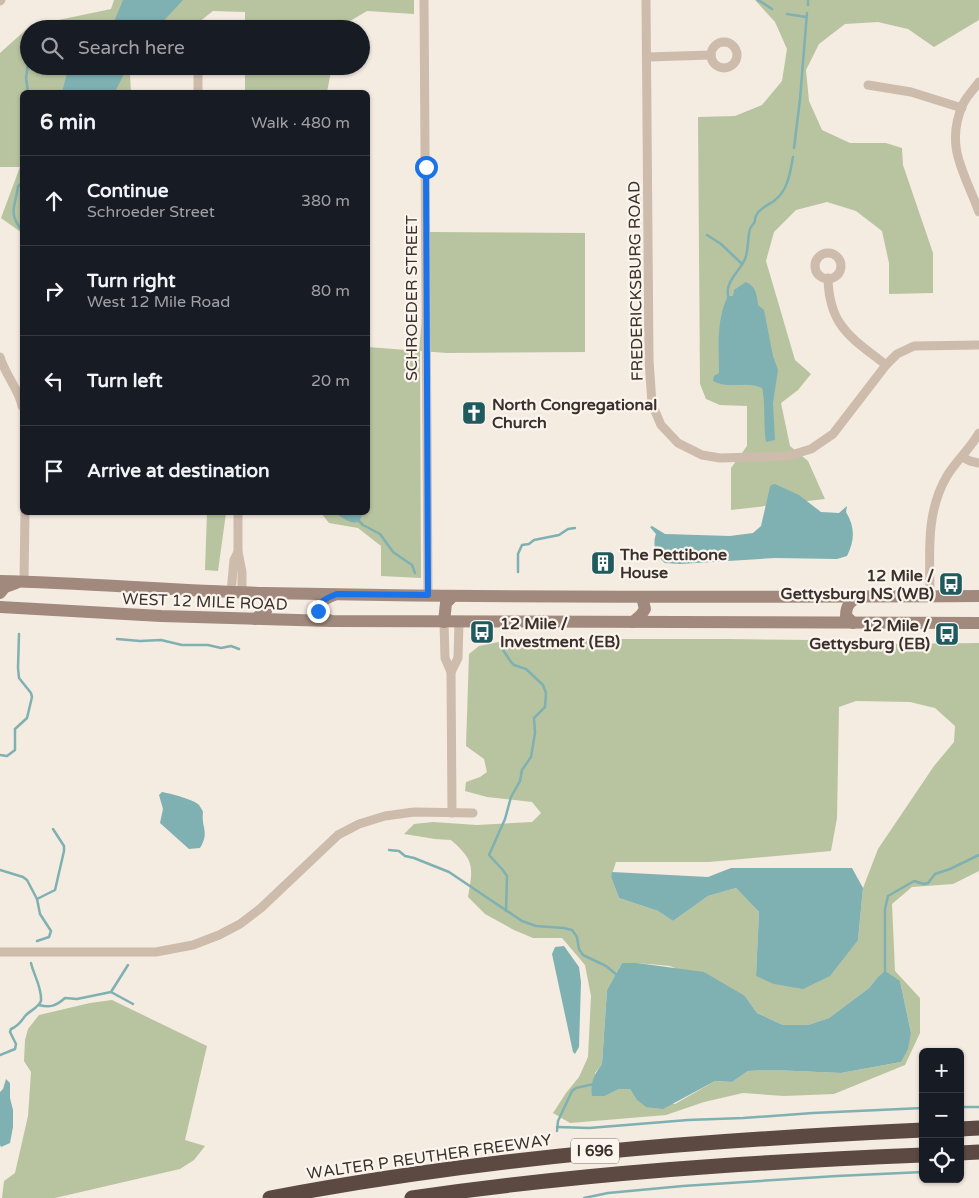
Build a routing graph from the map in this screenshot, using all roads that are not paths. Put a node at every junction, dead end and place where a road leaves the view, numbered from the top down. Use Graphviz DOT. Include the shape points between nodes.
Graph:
graph roads {
  1 [pos="424,0"];
  2 [pos="646,0"];
  3 [pos="711,55"];
  4 [pos="648,56"];
  5 [pos="198,75"];
  6 [pos="979,82"];
  7 [pos="868,85"];
  8 [pos="198,90"];
  9 [pos="962,108"];
  10 [pos="978,206"];
  11 [pos="828,278"];
  12 [pos="979,345"];
  13 [pos="0,357"];
  14 [pos="886,365"];
  15 [pos="20,398"];
  16 [pos="979,434"];
  17 [pos="962,457"];
  18 [pos="979,463"];
  19 [pos="25,515"];
  20 [pos="238,515"];
  21 [pos="0,581"];
  22 [pos="24,581"];
  23 [pos="236,592"];
  24 [pos="0,593"];
  25 [pos="266,593"];
  26 [pos="337,594"];
  27 [pos="428,595"];
  28 [pos="453,596"];
  29 [pos="860,596"];
  30 [pos="930,596"];
  31 [pos="979,596"];
  32 [pos="642,597"];
  33 [pos="0,602"];
  34 [pos="6,608"];
  35 [pos="255,619"];
  36 [pos="331,621"];
  37 [pos="444,622"];
  38 [pos="459,622"];
  39 [pos="633,622"];
  40 [pos="853,623"];
  41 [pos="979,623"];
  42 [pos="452,672"];
  43 [pos="452,813"];
  44 [pos="473,813"];
  45 [pos="0,952"];
  46 [pos="979,1128"];
  47 [pos="964,1129"];
  48 [pos="919,1130"];
  49 [pos="979,1152"];
  50 [pos="964,1153"];
  51 [pos="919,1155"];
  52 [pos="270,1198"];
  53 [pos="412,1198"];
  1 -- 27 [label="street, SCHROEDER STREET"];
  2 -- 4 [label="street, FREDERICKSBURG ROAD"];
  3 -- 4 [label="street"];
  4 -- 14 [label="street, FREDERICKSBURG ROAD" via="649,360 652,404 661,425 678,443 702,455 720,458 788,456 811,449 833,434"];
  5 -- 8 [label="street"];
  6 -- 9 [label="street"];
  7 -- 9 [label="street" via="911,92"];
  9 -- 10 [label="street" via="955,125 957,158"];
  11 -- 14 [label="street" via="834,313 845,332"];
  12 -- 14 [label="street, FREDERICKSBURG ROAD" via="914,346 897,354"];
  13 -- 15 [label="street"];
  16 -- 17 [label="street"];
  17 -- 18 [label="street"];
  17 -- 30 [label="street" via="934,504 929,534"];
  19 -- 22 [label="street"];
  20 -- 23 [label="street" via="238,552 242,572"];
  21 -- 22 [label="main road, WEST 12 MILE ROAD"];
  22 -- 23 [label="main road, WEST 12 MILE ROAD"];
  22 -- 24 [label="main road" via="10,584"];
  23 -- 25 [label="main road, WEST 12 MILE ROAD"];
  25 -- 26 [label="main road, WEST 12 MILE ROAD"];
  25 -- 35 [label="main road" via="266,611"];
  26 -- 27 [label="main road, WEST 12 MILE ROAD"];
  26 -- 36 [label="main road" via="319,605 319,616"];
  27 -- 28 [label="main road, WEST 12 MILE ROAD"];
  28 -- 32 [label="main road, WEST 12 MILE ROAD"];
  28 -- 37 [label="main road" via="446,603"];
  29 -- 30 [label="main road, WEST 12 MILE ROAD"];
  29 -- 32 [label="main road, WEST 12 MILE ROAD"];
  29 -- 40 [label="main road" via="846,609 846,616"];
  30 -- 31 [label="main road, WEST 12 MILE ROAD"];
  32 -- 39 [label="main road" via="645,609"];
  33 -- 34 [label="main road"];
  34 -- 35 [label="main road, WEST 12 MILE ROAD"];
  35 -- 36 [label="main road, WEST 12 MILE ROAD"];
  36 -- 37 [label="main road, WEST 12 MILE ROAD"];
  37 -- 38 [label="main road, WEST 12 MILE ROAD"];
  37 -- 42 [label="street" via="445,658"];
  38 -- 39 [label="main road, WEST 12 MILE ROAD"];
  38 -- 42 [label="street" via="458,658"];
  39 -- 40 [label="main road, WEST 12 MILE ROAD"];
  40 -- 41 [label="main road, WEST 12 MILE ROAD"];
  42 -- 43 [label="street"];
  43 -- 44 [label="street"];
  43 -- 45 [label="street" via="414,812 359,824 338,835 254,914 219,935 193,945 156,952"];
  46 -- 47 [label="highway"];
  48 -- 52 [label="highway, WALTER P REUTHER FREEWAY / I 696" via="587,1152 438,1170"];
  49 -- 50 [label="highway"];
  51 -- 53 [label="highway, I 696" via="668,1169"];
}
